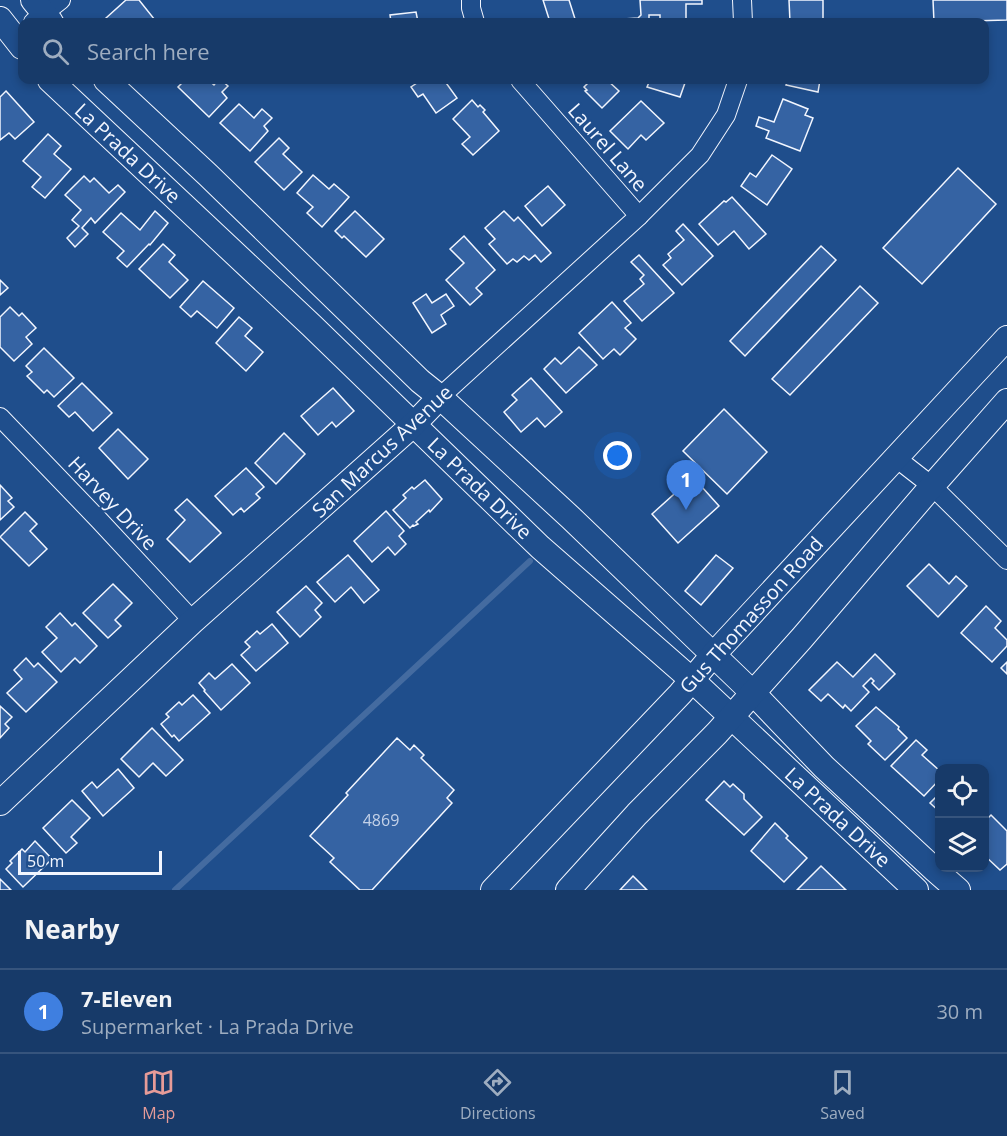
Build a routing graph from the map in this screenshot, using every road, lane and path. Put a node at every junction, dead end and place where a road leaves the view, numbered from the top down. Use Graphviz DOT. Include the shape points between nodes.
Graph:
graph roads {
  1 [pos="471,0"];
  2 [pos="742,0"];
  3 [pos="474,18"];
  4 [pos="743,18"];
  5 [pos="55,84"];
  6 [pos="110,84"];
  7 [pos="524,84"];
  8 [pos="737,84"];
  9 [pos="639,216"];
  10 [pos="1007,338"];
  11 [pos="440,397"];
  12 [pos="1007,401"];
  13 [pos="0,417"];
  14 [pos="414,424"];
  15 [pos="896,458"];
  16 [pos="932,486"];
  17 [pos="1007,560"];
  18 [pos="193,621"];
  19 [pos="713,655"];
  20 [pos="692,680"];
  21 [pos="753,693"];
  22 [pos="731,717"];
  23 [pos="0,803"];
  24 [pos="505,886"];
  25 [pos="953,888"];
  26 [pos="568,890"];
  27 [pos="916,890"];
  1 -- 3 [label="street"];
  2 -- 4 [label="street"];
  5 -- 14 [label="main road, La Prada Drive"];
  6 -- 11 [label="main road, La Prada Drive"];
  7 -- 9 [label="street, Laurel Lane"];
  8 -- 9 [label="street, San Marcus Avenue" via="726,115 700,155"];
  9 -- 11 [label="street, San Marcus Avenue"];
  10 -- 15 [label="main road, Gus Thomasson Road"];
  11 -- 14 [label="main road, San Marcus Avenue"];
  11 -- 19 [label="main road, La Prada Drive"];
  12 -- 16 [label="main road"];
  13 -- 18 [label="street, Harvey Drive"];
  14 -- 18 [label="main road, San Marcus Avenue"];
  14 -- 20 [label="main road, La Prada Drive" via="540,547"];
  15 -- 16 [label="street"];
  15 -- 19 [label="main road, Gus Thomasson Road"];
  16 -- 17 [label="street"];
  16 -- 21 [label="main road"];
  18 -- 23 [label="main road, San Marcus Avenue"];
  19 -- 20 [label="main road, Gus Thomasson Road"];
  19 -- 21 [label="main road, La Prada Drive"];
  20 -- 22 [label="main road, La Prada Drive"];
  20 -- 24 [label="main road, Gus Thomasson Road"];
  21 -- 22 [label="main road"];
  21 -- 25 [label="main road, La Prada Drive" via="824,767"];
  22 -- 26 [label="main road"];
  22 -- 27 [label="main road, La Prada Drive"];
}
